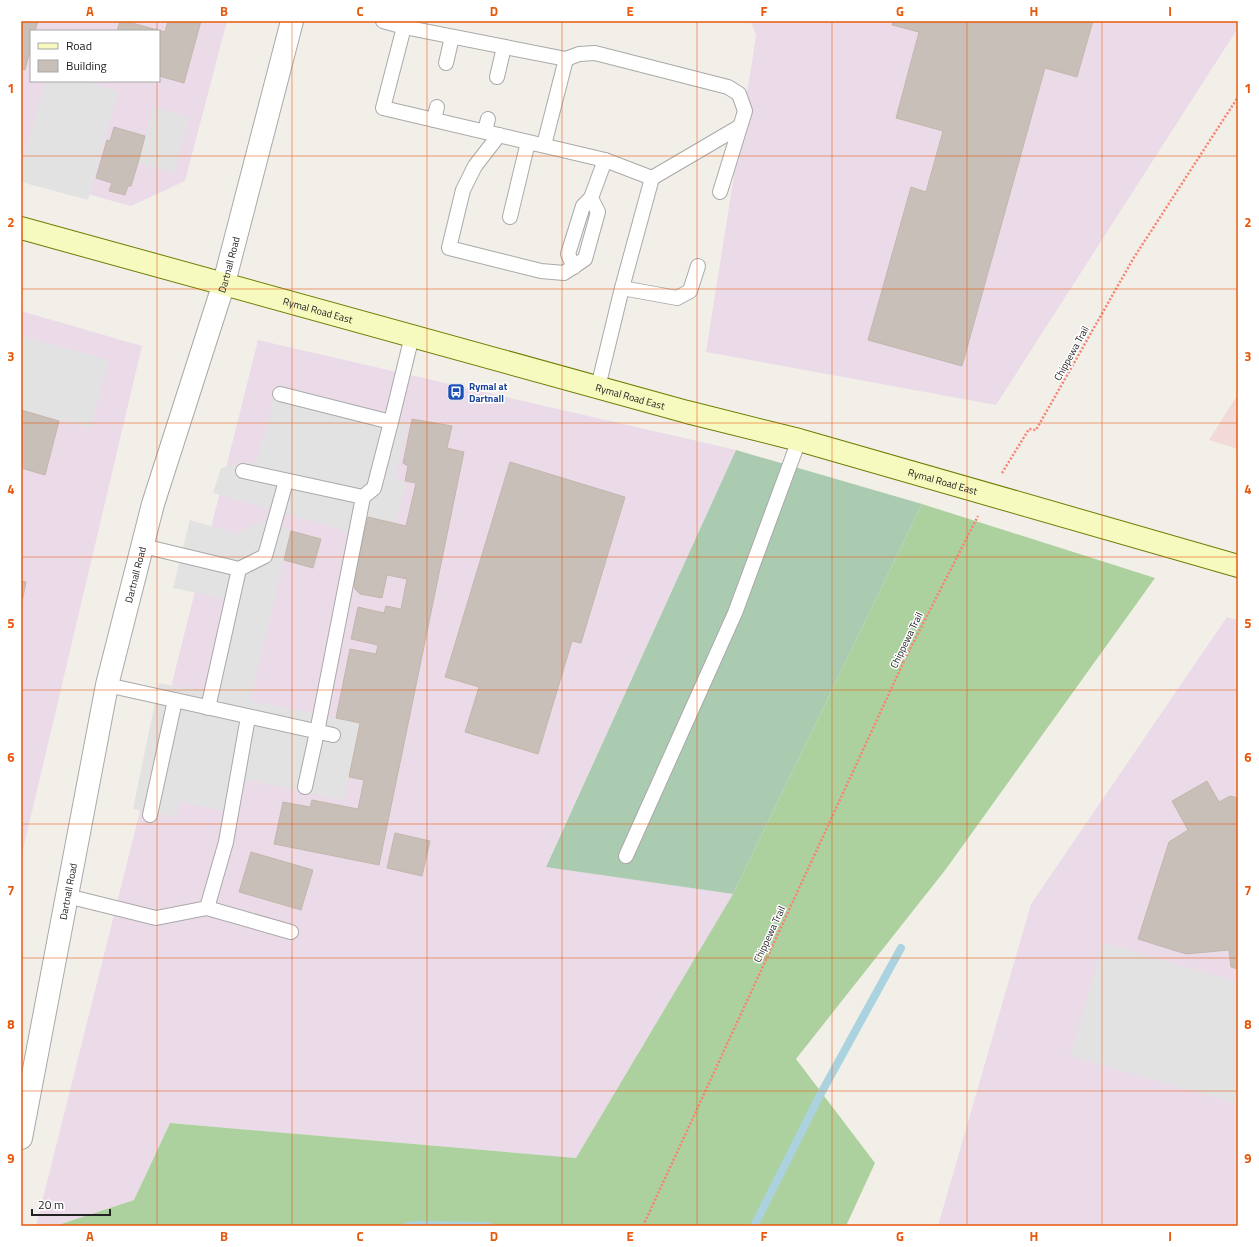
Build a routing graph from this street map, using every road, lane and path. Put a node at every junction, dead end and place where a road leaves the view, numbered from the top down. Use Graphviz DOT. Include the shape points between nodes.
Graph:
graph roads {
  1 [pos="292,21"];
  2 [pos="383,21"];
  3 [pos="404,27"];
  4 [pos="452,37"];
  5 [pos="504,47"];
  6 [pos="566,59"];
  7 [pos="446,63"];
  8 [pos="497,77"];
  9 [pos="1238,97"];
  10 [pos="739,127"];
  11 [pos="499,135"];
  12 [pos="528,142"];
  13 [pos="544,145"];
  14 [pos="605,160"];
  15 [pos="652,178"];
  16 [pos="720,192"];
  17 [pos="510,217"];
  18 [pos="21,228"];
  19 [pos="698,266"];
  20 [pos="224,284"];
  21 [pos="622,288"];
  22 [pos="412,336"];
  23 [pos="598,387"];
  24 [pos="280,394"];
  25 [pos="391,422"];
  26 [pos="799,440"];
  27 [pos="243,471"];
  28 [pos="286,481"];
  29 [pos="989,495"];
  30 [pos="363,497"];
  31 [pos="143,546"];
  32 [pos="1238,566"];
  33 [pos="239,569"];
  34 [pos="107,685"];
  35 [pos="175,700"];
  36 [pos="208,708"];
  37 [pos="248,717"];
  38 [pos="318,732"];
  39 [pos="333,735"];
  40 [pos="304,787"];
  41 [pos="150,815"];
  42 [pos="626,856"];
  43 [pos="67,896"];
  44 [pos="207,908"];
  45 [pos="291,932"];
  46 [pos="21,1138"];
  47 [pos="643,1226"];
  1 -- 20 [label="street, Dartnall Road"];
  2 -- 3 [label="lane"];
  3 -- 4 [label="lane"];
  3 -- 11 [label="lane" via="383,108 436,113 486,125"];
  4 -- 5 [label="lane"];
  4 -- 7 [label="lane"];
  5 -- 6 [label="lane"];
  5 -- 8 [label="lane"];
  6 -- 10 [label="lane" via="580,54 595,53 728,87 739,94 745,111"];
  6 -- 13 [label="lane"];
  9 -- 29 [label="path, Chippewa Trail" via="1133,259 1036,430 1029,429"];
  10 -- 15 [label="lane"];
  10 -- 16 [label="lane"];
  11 -- 12 [label="lane"];
  11 -- 14 [label="lane" via="475,166 463,190 449,248 541,271 564,273 585,259 598,212 592,198"];
  12 -- 13 [label="lane"];
  12 -- 17 [label="lane"];
  13 -- 14 [label="lane"];
  14 -- 15 [label="lane"];
  15 -- 21 [label="lane"];
  18 -- 20 [label="main road, Rymal Road East"];
  19 -- 21 [label="lane" via="690,291 678,298"];
  20 -- 22 [label="main road, Rymal Road East"];
  20 -- 31 [label="street, Dartnall Road" via="153,504"];
  21 -- 23 [label="lane"];
  22 -- 23 [label="main road, Rymal Road East"];
  22 -- 25 [label="lane"];
  23 -- 26 [label="main road, Rymal Road East"];
  24 -- 25 [label="lane"];
  25 -- 30 [label="lane" via="374,488"];
  26 -- 29 [label="main road, Rymal Road East"];
  26 -- 42 [label="lane" via="735,613"];
  27 -- 28 [label="lane"];
  28 -- 30 [label="lane"];
  28 -- 33 [label="lane" via="265,556"];
  29 -- 32 [label="main road, Rymal Road East"];
  29 -- 47 [label="path, Chippewa Trail" via="905,659"];
  30 -- 38 [label="lane"];
  31 -- 33 [label="lane"];
  31 -- 34 [label="street, Dartnall Road"];
  33 -- 36 [label="lane"];
  34 -- 35 [label="lane"];
  34 -- 43 [label="street, Dartnall Road"];
  35 -- 36 [label="lane"];
  35 -- 41 [label="lane"];
  36 -- 37 [label="lane"];
  37 -- 38 [label="lane"];
  37 -- 44 [label="lane" via="226,842"];
  38 -- 39 [label="lane"];
  38 -- 40 [label="lane"];
  43 -- 44 [label="lane" via="156,918"];
  43 -- 46 [label="street, Dartnall Road"];
  44 -- 45 [label="lane"];
}
